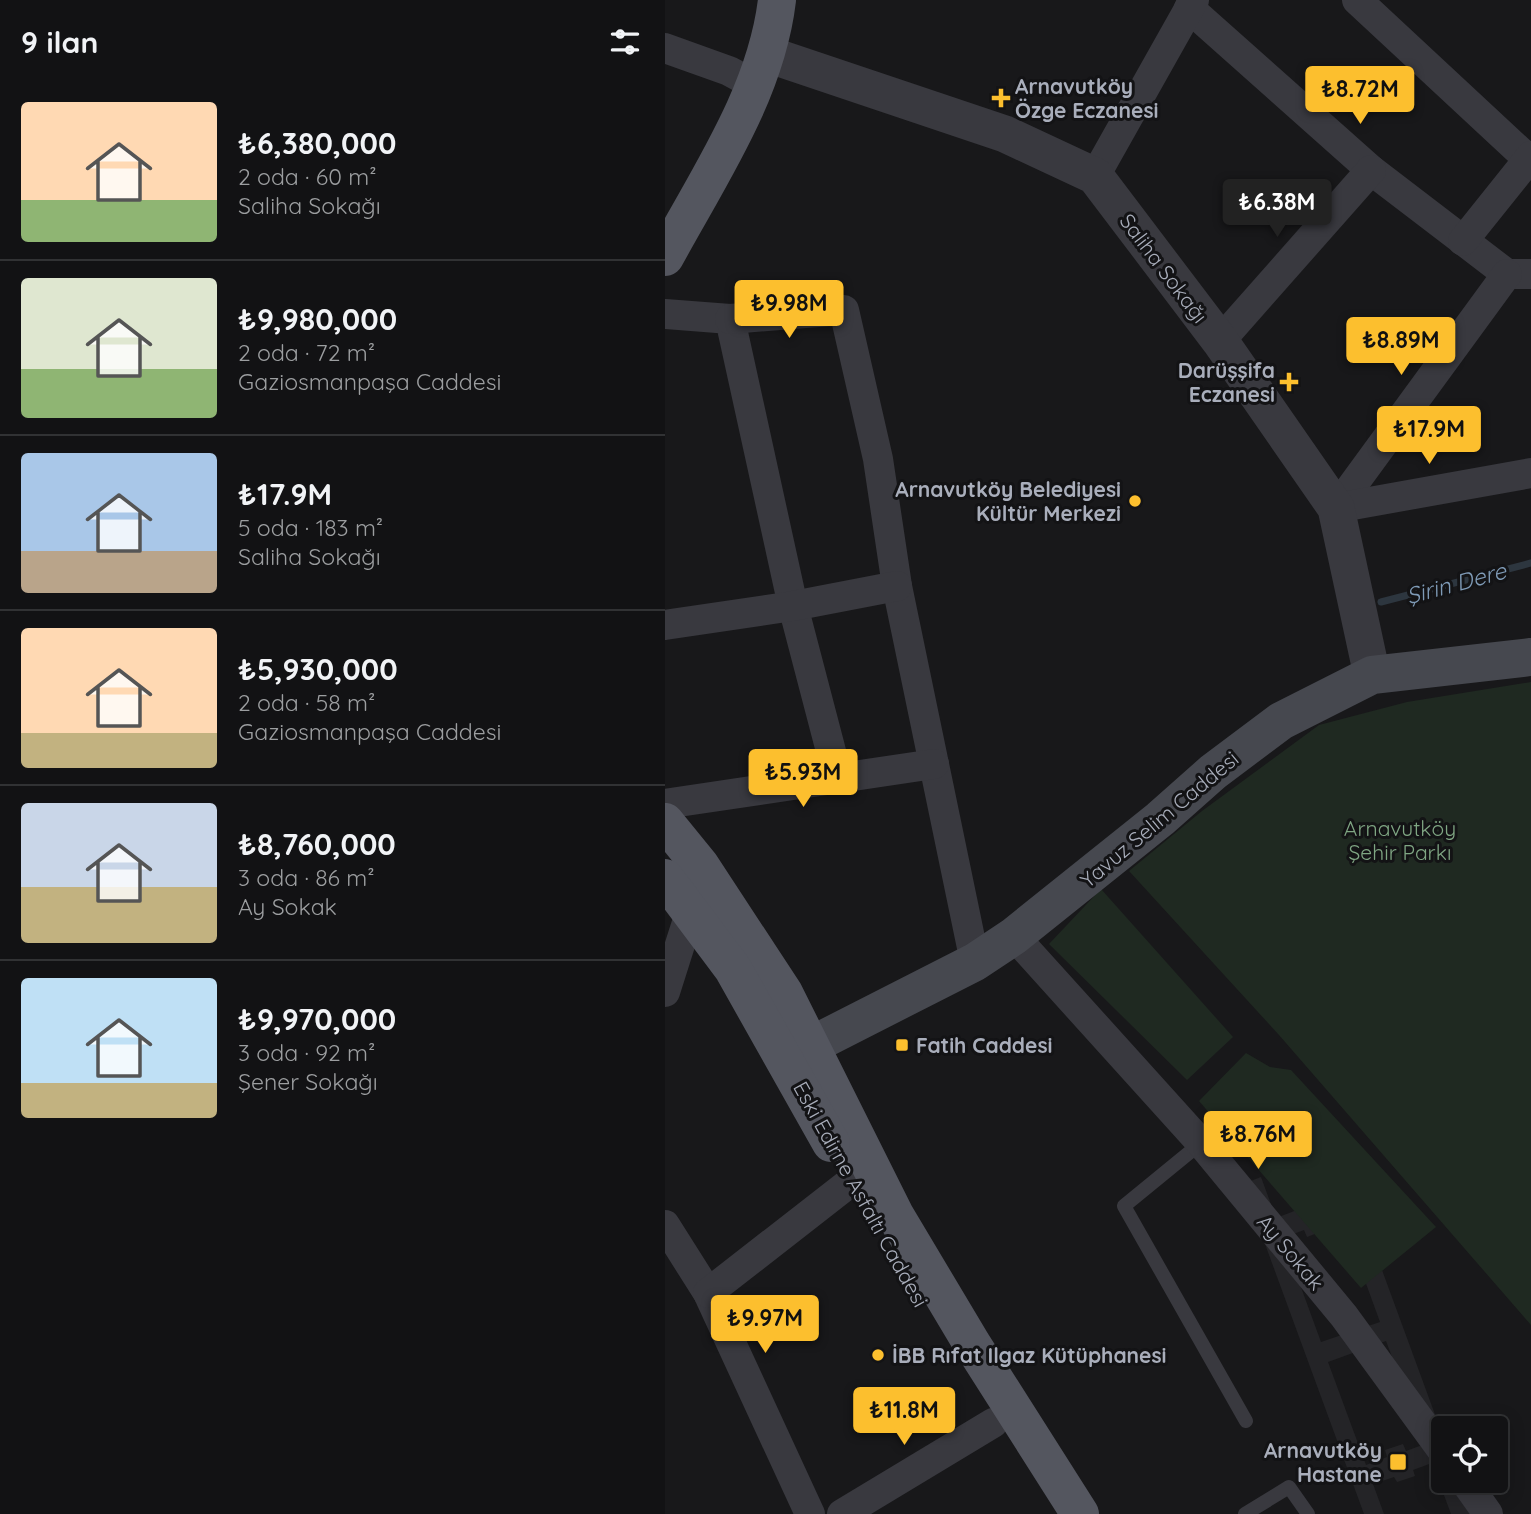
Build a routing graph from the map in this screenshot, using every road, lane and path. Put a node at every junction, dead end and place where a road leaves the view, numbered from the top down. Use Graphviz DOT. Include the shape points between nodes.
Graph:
graph roads {
  1 [pos="777,0"];
  2 [pos="1357,0"];
  3 [pos="1191,4"];
  4 [pos="665,48"];
  5 [pos="761,70"];
  6 [pos="1530,157"];
  7 [pos="1371,170"];
  8 [pos="1095,176"];
  9 [pos="1463,241"];
  10 [pos="665,257"];
  11 [pos="1519,274"];
  12 [pos="665,314"];
  13 [pos="730,318"];
  14 [pos="1220,341"];
  15 [pos="1531,473"];
  16 [pos="1336,508"];
  17 [pos="897,586"];
  18 [pos="793,606"];
  19 [pos="665,625"];
  20 [pos="1531,657"];
  21 [pos="1372,675"];
  22 [pos="933,764"];
  23 [pos="838,778"];
  24 [pos="665,804"];
  25 [pos="665,822"];
  26 [pos="665,878"];
  27 [pos="691,910"];
  28 [pos="1014,936"];
  29 [pos="975,962"];
  30 [pos="665,992"];
  31 [pos="810,1046"];
  32 [pos="1201,1143"];
  33 [pos="852,1180"];
  34 [pos="665,1225"];
  35 [pos="708,1293"];
  36 [pos="1246,1421"];
  37 [pos="993,1423"];
  38 [pos="1431,1435"];
  39 [pos="1473,1493"];
  40 [pos="810,1514"];
  41 [pos="842,1514"];
  42 [pos="1051,1514"];
  43 [pos="1080,1514"];
  44 [pos="1245,1514"];
  45 [pos="1308,1514"];
  46 [pos="1488,1514"];
  1 -- 5 [label="main road"];
  2 -- 6 [label="street"];
  3 -- 7 [label="street"];
  3 -- 8 [label="street"];
  4 -- 5 [label="street" via="729,71"];
  5 -- 8 [label="street, Saliha Sokağı" via="1005,134"];
  5 -- 10 [label="main road" via="740,120"];
  6 -- 9 [label="street"];
  7 -- 9 [label="street"];
  7 -- 14 [label="street"];
  8 -- 14 [label="street, Saliha Sokağı"];
  9 -- 11 [label="street"];
  11 -- 16 [label="street"];
  12 -- 13 [label="street"];
  13 -- 17 [label="street" via="844,310 878,458"];
  13 -- 18 [label="street"];
  14 -- 16 [label="street, Saliha Sokağı"];
  15 -- 16 [label="street"];
  16 -- 21 [label="street, Saliha Sokağı"];
  17 -- 18 [label="street"];
  17 -- 22 [label="street"];
  18 -- 19 [label="street"];
  18 -- 23 [label="street"];
  20 -- 21 [label="main road, Yavuz Selim Caddesi"];
  21 -- 28 [label="main road, Yavuz Selim Caddesi" via="1281,721"];
  22 -- 23 [label="street"];
  22 -- 29 [label="street"];
  23 -- 24 [label="street"];
  25 -- 31 [label="main road, Eski Edirne Asfaltı Caddesi" via="700,865 785,993"];
  26 -- 27 [label="main road, Eski Edirne Asfaltı Caddesi"];
  27 -- 30 [label="street"];
  27 -- 33 [label="main road, Eski Edirne Asfaltı Caddesi" via="733,969"];
  28 -- 29 [label="main road, Yavuz Selim Caddesi"];
  28 -- 32 [label="street, Ay Sokak"];
  29 -- 31 [label="main road, Yavuz Selim Caddesi"];
  31 -- 43 [label="main road, Eski Edirne Asfaltı Caddesi" via="895,1215"];
  32 -- 36 [label="lane" via="1124,1206"];
  32 -- 38 [label="street, Ay Sokak" via="1344,1316"];
  33 -- 35 [label="street"];
  33 -- 37 [label="main road, Eski Edirne Asfaltı Caddesi"];
  34 -- 35 [label="street"];
  35 -- 40 [label="street"];
  37 -- 41 [label="street"];
  37 -- 42 [label="main road, Eski Edirne Asfaltı Caddesi"];
  39 -- 46 [label="street"];
  44 -- 45 [label="lane" via="1289,1487"];
}
